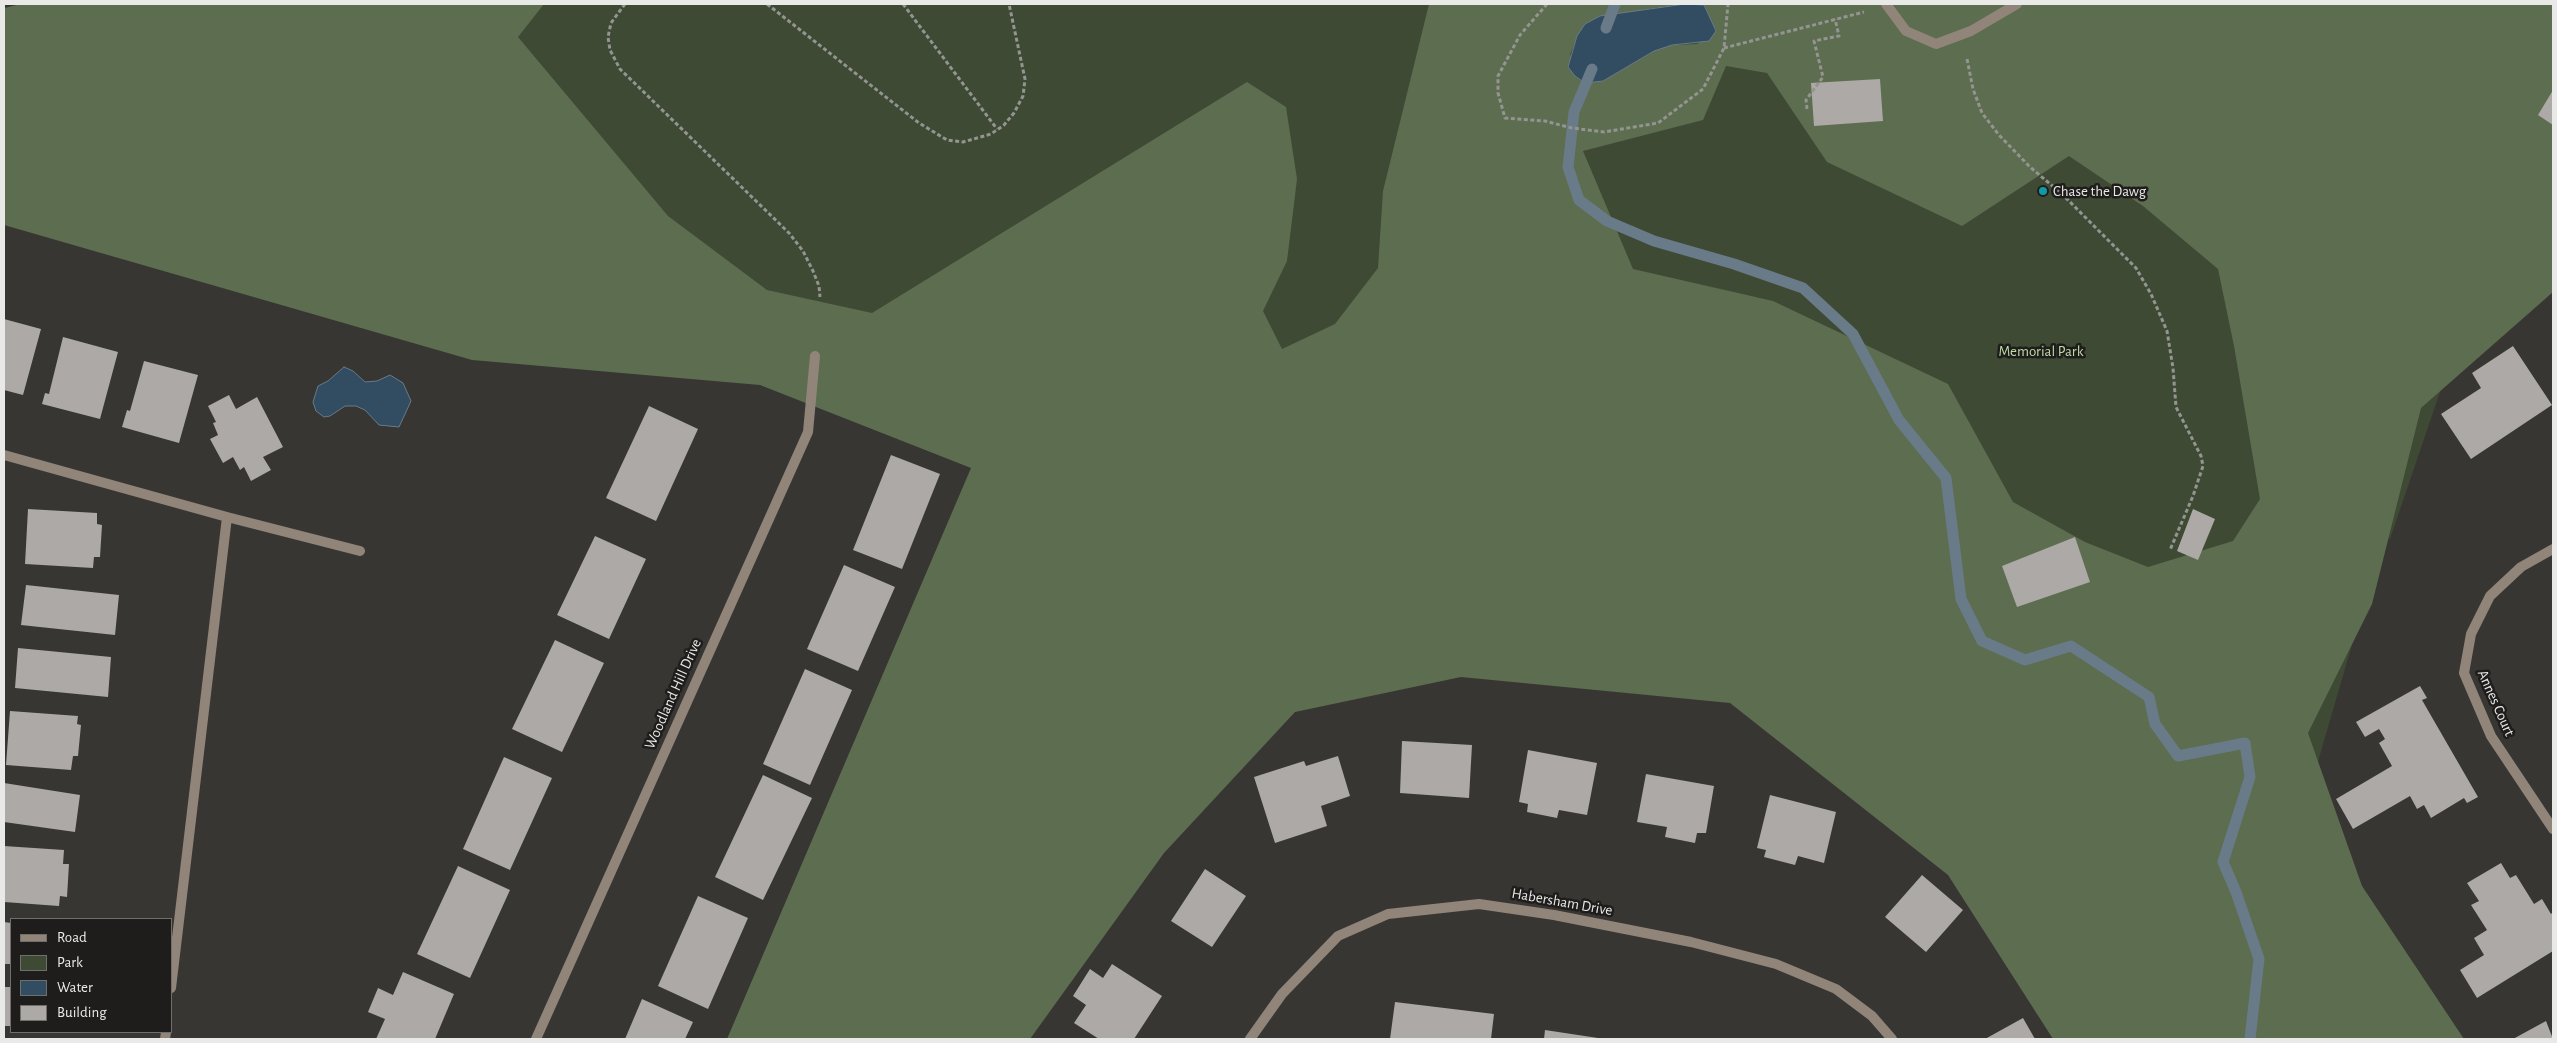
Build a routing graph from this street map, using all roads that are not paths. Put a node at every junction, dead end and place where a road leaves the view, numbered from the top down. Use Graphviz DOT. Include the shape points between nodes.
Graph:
graph roads {
  1 [pos="2017,4"];
  2 [pos="1886,5"];
  3 [pos="815,356"];
  4 [pos="4,455"];
  5 [pos="227,517"];
  6 [pos="2553,549"];
  7 [pos="360,551"];
  8 [pos="2553,830"];
  9 [pos="172,980"];
  10 [pos="536,1039"];
  11 [pos="1250,1039"];
  12 [pos="1892,1039"];
  1 -- 2 [label="street" via="1972,31 1936,44 1906,31"];
  3 -- 10 [label="street, Woodland Hill Drive" via="808,432"];
  4 -- 5 [label="street"];
  5 -- 7 [label="street"];
  5 -- 9 [label="street"];
  6 -- 8 [label="street, Annes Court" via="2521,567 2490,596 2471,634 2464,673 2491,736"];
  11 -- 12 [label="street, Habersham Drive" via="1282,994 1338,936 1388,914 1479,904 1681,940 1776,964 1836,989 1872,1016"];
}
